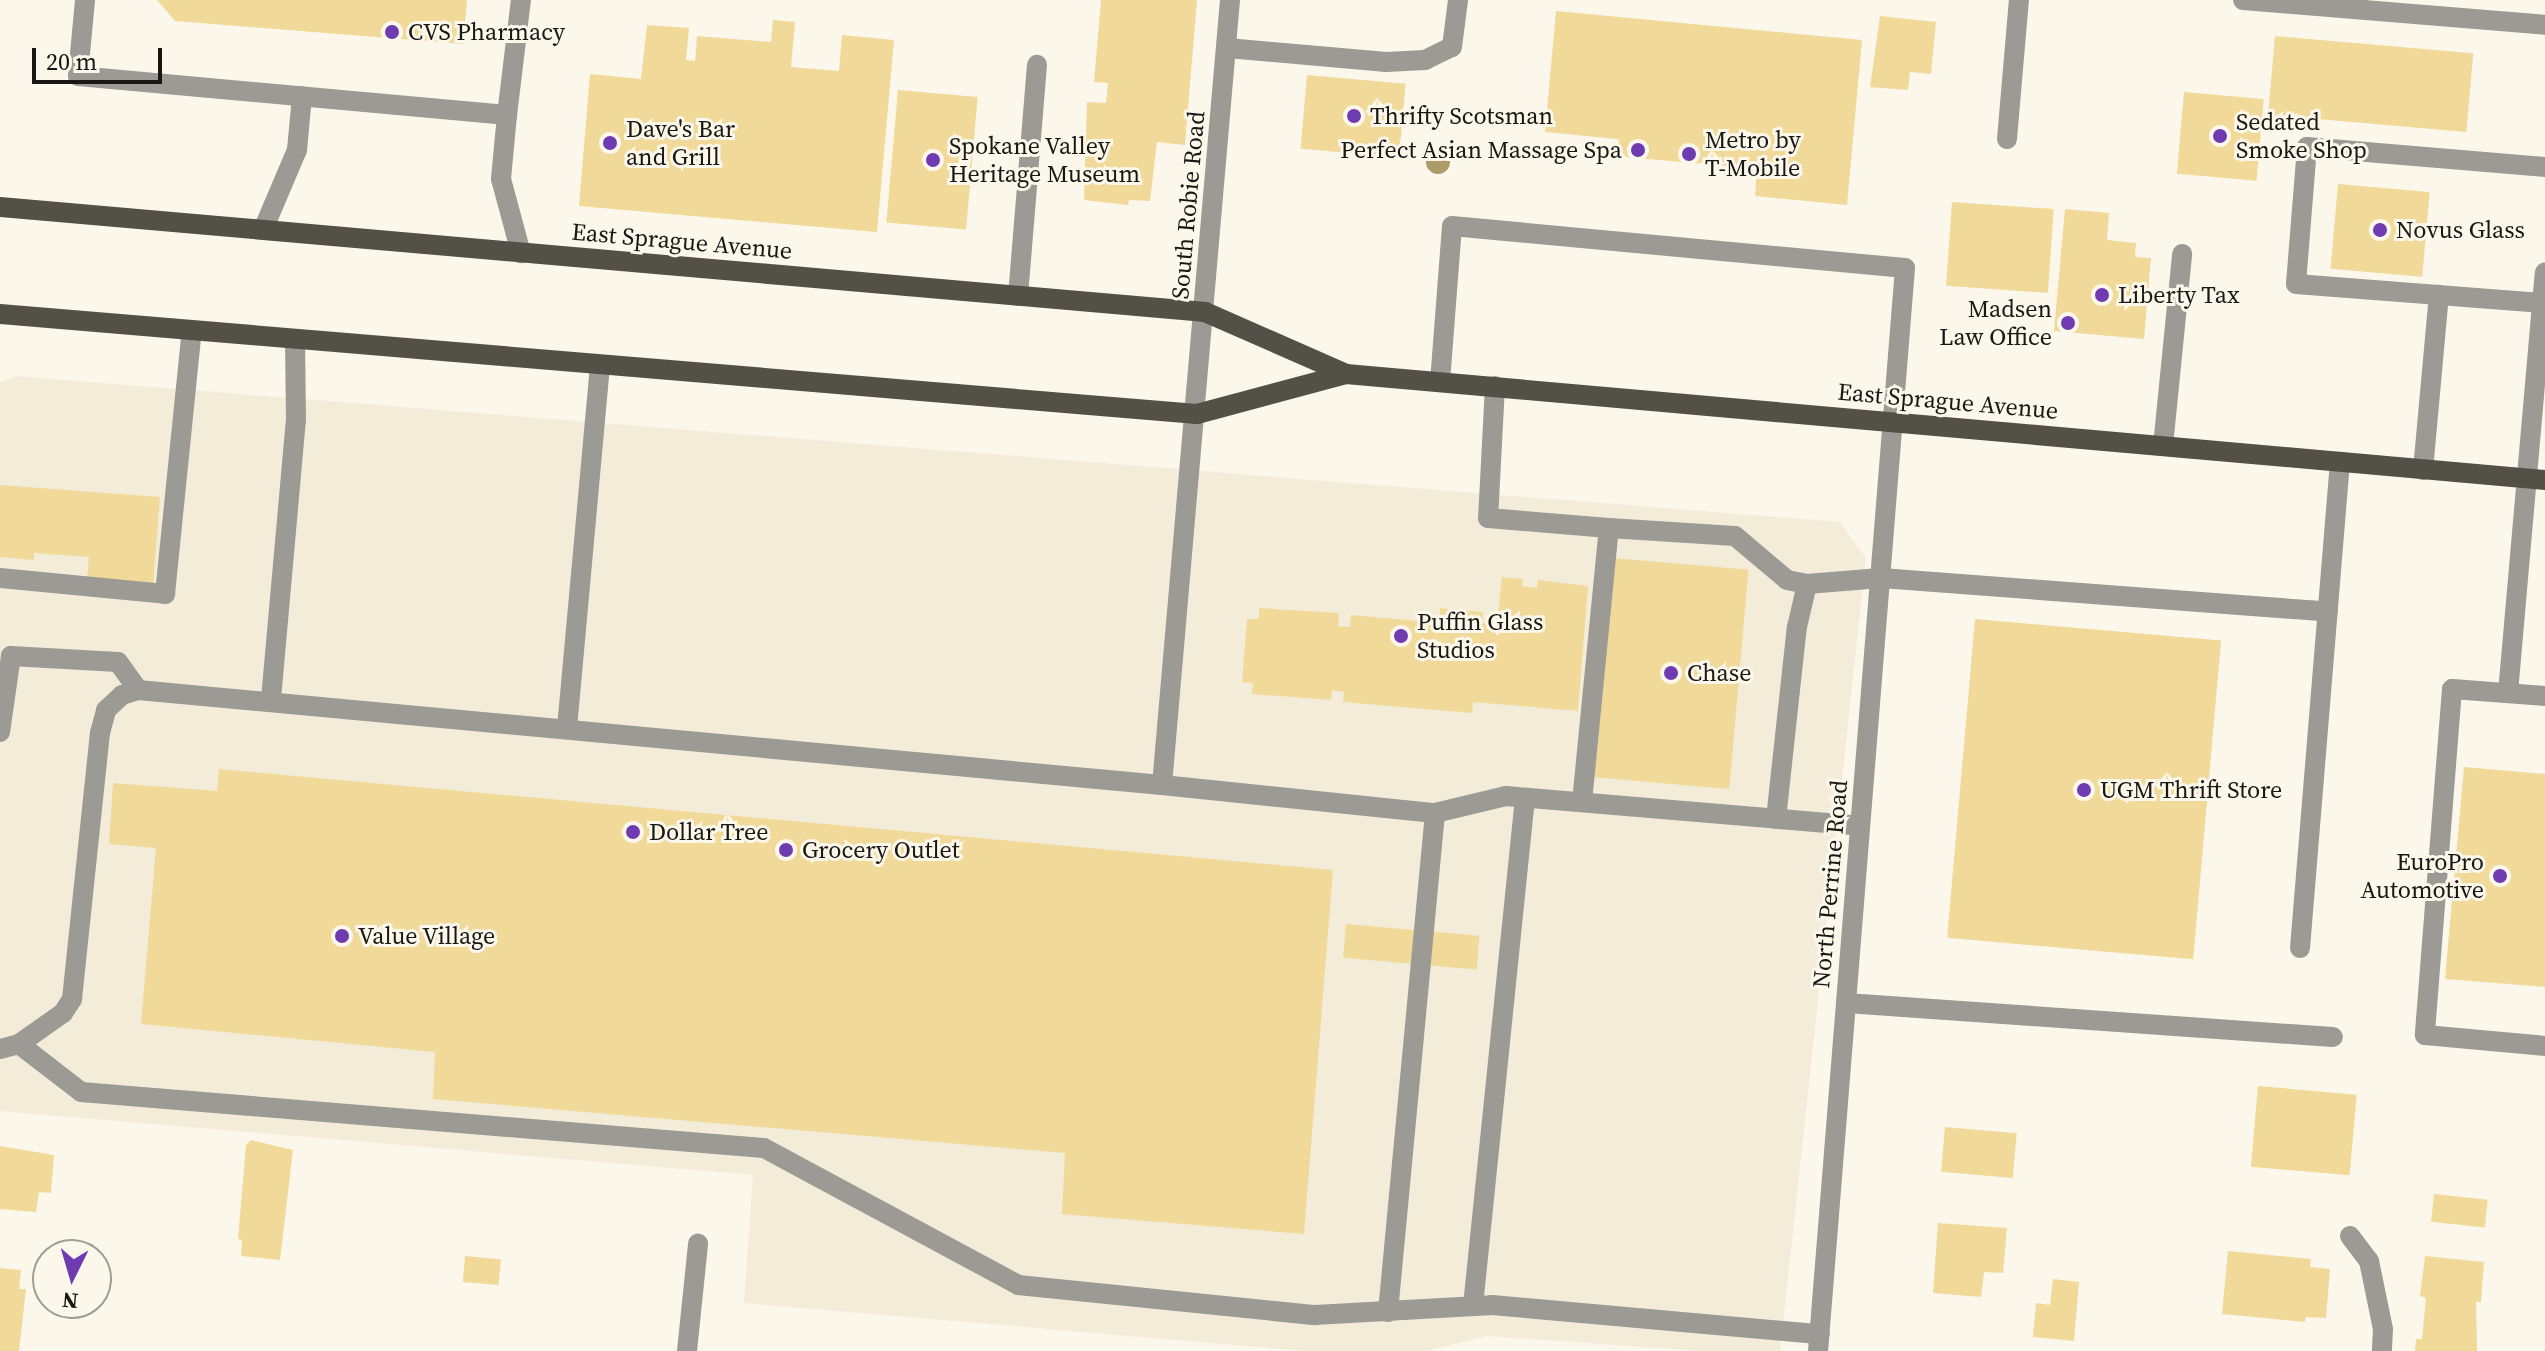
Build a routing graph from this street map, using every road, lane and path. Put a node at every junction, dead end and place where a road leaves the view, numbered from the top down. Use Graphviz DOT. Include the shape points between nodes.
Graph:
graph roads {
  1 [pos="85,0"];
  2 [pos="521,0"];
  3 [pos="1230,0"];
  4 [pos="1458,0"];
  5 [pos="2019,0"];
  6 [pos="2243,0"];
  7 [pos="2545,25"];
  8 [pos="1227,48"];
  9 [pos="1037,65"];
  10 [pos="302,96"];
  11 [pos="507,115"];
  12 [pos="2007,139"];
  13 [pos="2545,167"];
  14 [pos="0,207"];
  15 [pos="263,230"];
  16 [pos="521,253"];
  17 [pos="2182,254"];
  18 [pos="2545,273"];
  19 [pos="2439,295"];
  20 [pos="1018,296"];
  21 [pos="2544,303"];
  22 [pos="1205,312"];
  23 [pos="0,314"];
  24 [pos="192,330"];
  25 [pos="295,339"];
  26 [pos="600,365"];
  27 [pos="1346,374"];
  28 [pos="1440,382"];
  29 [pos="1495,386"];
  30 [pos="1197,414"];
  31 [pos="1893,422"];
  32 [pos="2163,446"];
  33 [pos="2340,462"];
  34 [pos="2423,470"];
  35 [pos="2535,480"];
  36 [pos="1609,528"];
  37 [pos="0,578"];
  38 [pos="1881,578"];
  39 [pos="1807,584"];
  40 [pos="2328,612"];
  41 [pos="6,656"];
  42 [pos="138,690"];
  43 [pos="2508,693"];
  44 [pos="2545,696"];
  45 [pos="271,699"];
  46 [pos="567,728"];
  47 [pos="0,732"];
  48 [pos="1162,785"];
  49 [pos="1525,798"];
  50 [pos="1582,802"];
  51 [pos="1435,813"];
  52 [pos="1776,819"];
  53 [pos="1860,826"];
  54 [pos="2300,948"];
  55 [pos="1846,1003"];
  56 [pos="2333,1037"];
  57 [pos="9,1046"];
  58 [pos="2545,1046"];
  59 [pos="2350,1236"];
  60 [pos="698,1244"];
  61 [pos="1473,1306"];
  62 [pos="1388,1312"];
  63 [pos="1819,1342"];
  64 [pos="687,1351"];
  65 [pos="2382,1351"];
  1 -- 10 [label="street" via="78,76"];
  2 -- 11 [label="street"];
  3 -- 8 [label="street, South Robie Road"];
  4 -- 8 [label="street" via="1452,47 1425,60 1386,62"];
  5 -- 12 [label="street"];
  6 -- 7 [label="street"];
  8 -- 22 [label="street, South Robie Road"];
  9 -- 20 [label="street"];
  10 -- 11 [label="street"];
  10 -- 15 [label="street" via="297,150"];
  11 -- 16 [label="street" via="501,179"];
  13 -- 19 [label="street" via="2307,147 2296,284"];
  14 -- 15 [label="main road, East Sprague Avenue"];
  15 -- 16 [label="main road, East Sprague Avenue"];
  16 -- 20 [label="main road, East Sprague Avenue"];
  17 -- 32 [label="street"];
  18 -- 21 [label="street"];
  19 -- 21 [label="street"];
  19 -- 34 [label="street"];
  20 -- 22 [label="main road, East Sprague Avenue"];
  21 -- 35 [label="street"];
  22 -- 27 [label="main road, East Sprague Avenue"];
  22 -- 30 [label="street, South Robie Road"];
  23 -- 24 [label="main road, East Sprague Avenue"];
  24 -- 25 [label="main road, East Sprague Avenue"];
  24 -- 37 [label="street" via="165,594"];
  25 -- 26 [label="main road, East Sprague Avenue"];
  25 -- 45 [label="street" via="296,420"];
  26 -- 30 [label="main road, East Sprague Avenue"];
  26 -- 46 [label="street"];
  27 -- 28 [label="main road, East Sprague Avenue"];
  27 -- 30 [label="main road, East Sprague Avenue"];
  28 -- 29 [label="main road, East Sprague Avenue"];
  28 -- 31 [label="street, North Perrine Road" via="1452,226 1905,268"];
  29 -- 31 [label="main road, East Sprague Avenue"];
  29 -- 36 [label="street" via="1488,518"];
  30 -- 48 [label="street, South Robie Road"];
  31 -- 32 [label="main road, East Sprague Avenue"];
  31 -- 38 [label="street, North Perrine Road"];
  32 -- 33 [label="main road, East Sprague Avenue"];
  33 -- 34 [label="main road, East Sprague Avenue"];
  33 -- 40 [label="street"];
  34 -- 35 [label="main road, East Sprague Avenue"];
  35 -- 43 [label="street"];
  36 -- 39 [label="street" via="1735,536 1787,580"];
  36 -- 50 [label="street"];
  38 -- 39 [label="street"];
  38 -- 40 [label="street"];
  38 -- 53 [label="street, North Perrine Road"];
  39 -- 52 [label="street" via="1797,627"];
  40 -- 54 [label="street"];
  41 -- 42 [label="street" via="118,662"];
  41 -- 47 [label="street"];
  42 -- 45 [label="street"];
  42 -- 57 [label="street" via="122,695 106,710 100,733 72,999 63,1013"];
  43 -- 44 [label="street"];
  43 -- 58 [label="street" via="2452,689 2425,1035"];
  45 -- 46 [label="street"];
  46 -- 48 [label="street"];
  48 -- 51 [label="street"];
  49 -- 50 [label="street"];
  49 -- 51 [label="street" via="1506,796"];
  49 -- 61 [label="street"];
  50 -- 52 [label="street"];
  51 -- 62 [label="street"];
  52 -- 53 [label="street"];
  53 -- 55 [label="street, North Perrine Road"];
  55 -- 56 [label="street"];
  55 -- 63 [label="street, North Perrine Road"];
  57 -- 62 [label="street" via="81,1092 764,1148 1018,1285 1315,1315"];
  59 -- 65 [label="street" via="2369,1261 2383,1329"];
  60 -- 64 [label="street"];
  61 -- 62 [label="street"];
  61 -- 63 [label="street"];
}
